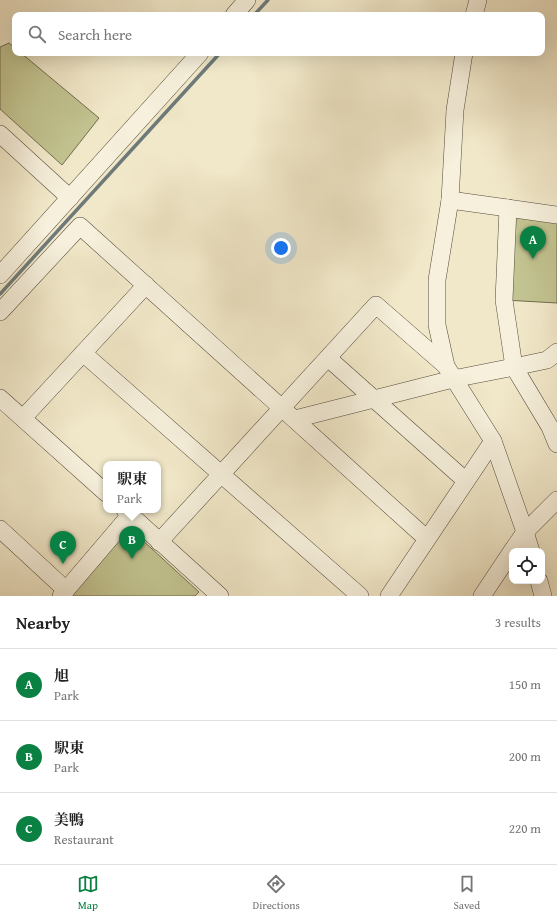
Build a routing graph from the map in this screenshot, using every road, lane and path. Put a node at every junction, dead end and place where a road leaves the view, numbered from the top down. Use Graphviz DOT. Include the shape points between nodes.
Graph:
graph roads {
  1 [pos="247,0"];
  2 [pos="478,0"];
  3 [pos="237,12"];
  4 [pos="475,12"];
  5 [pos="197,56"];
  6 [pos="464,56"];
  7 [pos="0,134"];
  8 [pos="70,198"];
  9 [pos="450,200"];
  10 [pos="508,208"];
  11 [pos="557,215"];
  12 [pos="0,275"];
  13 [pos="146,285"];
  14 [pos="0,312"];
  15 [pos="84,352"];
  16 [pos="557,352"];
  17 [pos="328,358"];
  18 [pos="514,367"];
  19 [pos="450,372"];
  20 [pos="0,398"];
  21 [pos="375,399"];
  22 [pos="282,408"];
  23 [pos="23,418"];
  24 [pos="295,420"];
  25 [pos="493,441"];
  26 [pos="557,444"];
  27 [pos="221,474"];
  28 [pos="466,481"];
  29 [pos="103,490"];
  30 [pos="557,500"];
  31 [pos="126,513"];
  32 [pos="128,513"];
  33 [pos="0,529"];
  34 [pos="525,532"];
  35 [pos="427,539"];
  36 [pos="159,542"];
  37 [pos="514,548"];
  38 [pos="529,548"];
  39 [pos="509,556"];
  40 [pos="540,584"];
  41 [pos="64,593"];
  42 [pos="213,594"];
  43 [pos="360,596"];
  44 [pos="389,596"];
  45 [pos="482,596"];
  46 [pos="543,596"];
  1 -- 3 [label="street"];
  2 -- 4 [label="street"];
  5 -- 8 [label="street"];
  6 -- 9 [label="street" via="456,110"];
  7 -- 8 [label="street"];
  8 -- 12 [label="street"];
  9 -- 10 [label="street"];
  9 -- 19 [label="street" via="437,280 437,325"];
  10 -- 11 [label="street"];
  10 -- 18 [label="street" via="504,300"];
  13 -- 14 [label="street" via="80,226"];
  13 -- 15 [label="street"];
  13 -- 22 [label="street"];
  15 -- 23 [label="street"];
  15 -- 27 [label="street"];
  16 -- 18 [label="street" via="547,360"];
  17 -- 19 [label="street" via="376,305"];
  17 -- 21 [label="street"];
  17 -- 22 [label="street"];
  18 -- 19 [label="street"];
  18 -- 26 [label="street" via="550,427"];
  19 -- 21 [label="street"];
  19 -- 25 [label="street"];
  20 -- 23 [label="street"];
  21 -- 24 [label="street"];
  21 -- 28 [label="street"];
  22 -- 24 [label="street"];
  22 -- 27 [label="street"];
  23 -- 29 [label="street"];
  24 -- 35 [label="street"];
  25 -- 28 [label="street"];
  25 -- 34 [label="street"];
  27 -- 36 [label="street"];
  27 -- 43 [label="street"];
  28 -- 35 [label="street"];
  30 -- 34 [label="street"];
  31 -- 41 [label="street"];
  32 -- 36 [label="street"];
  33 -- 41 [label="street"];
  34 -- 37 [label="street"];
  34 -- 38 [label="street"];
  35 -- 44 [label="street"];
  36 -- 42 [label="street"];
  39 -- 45 [label="street"];
  40 -- 46 [label="street"];
}
